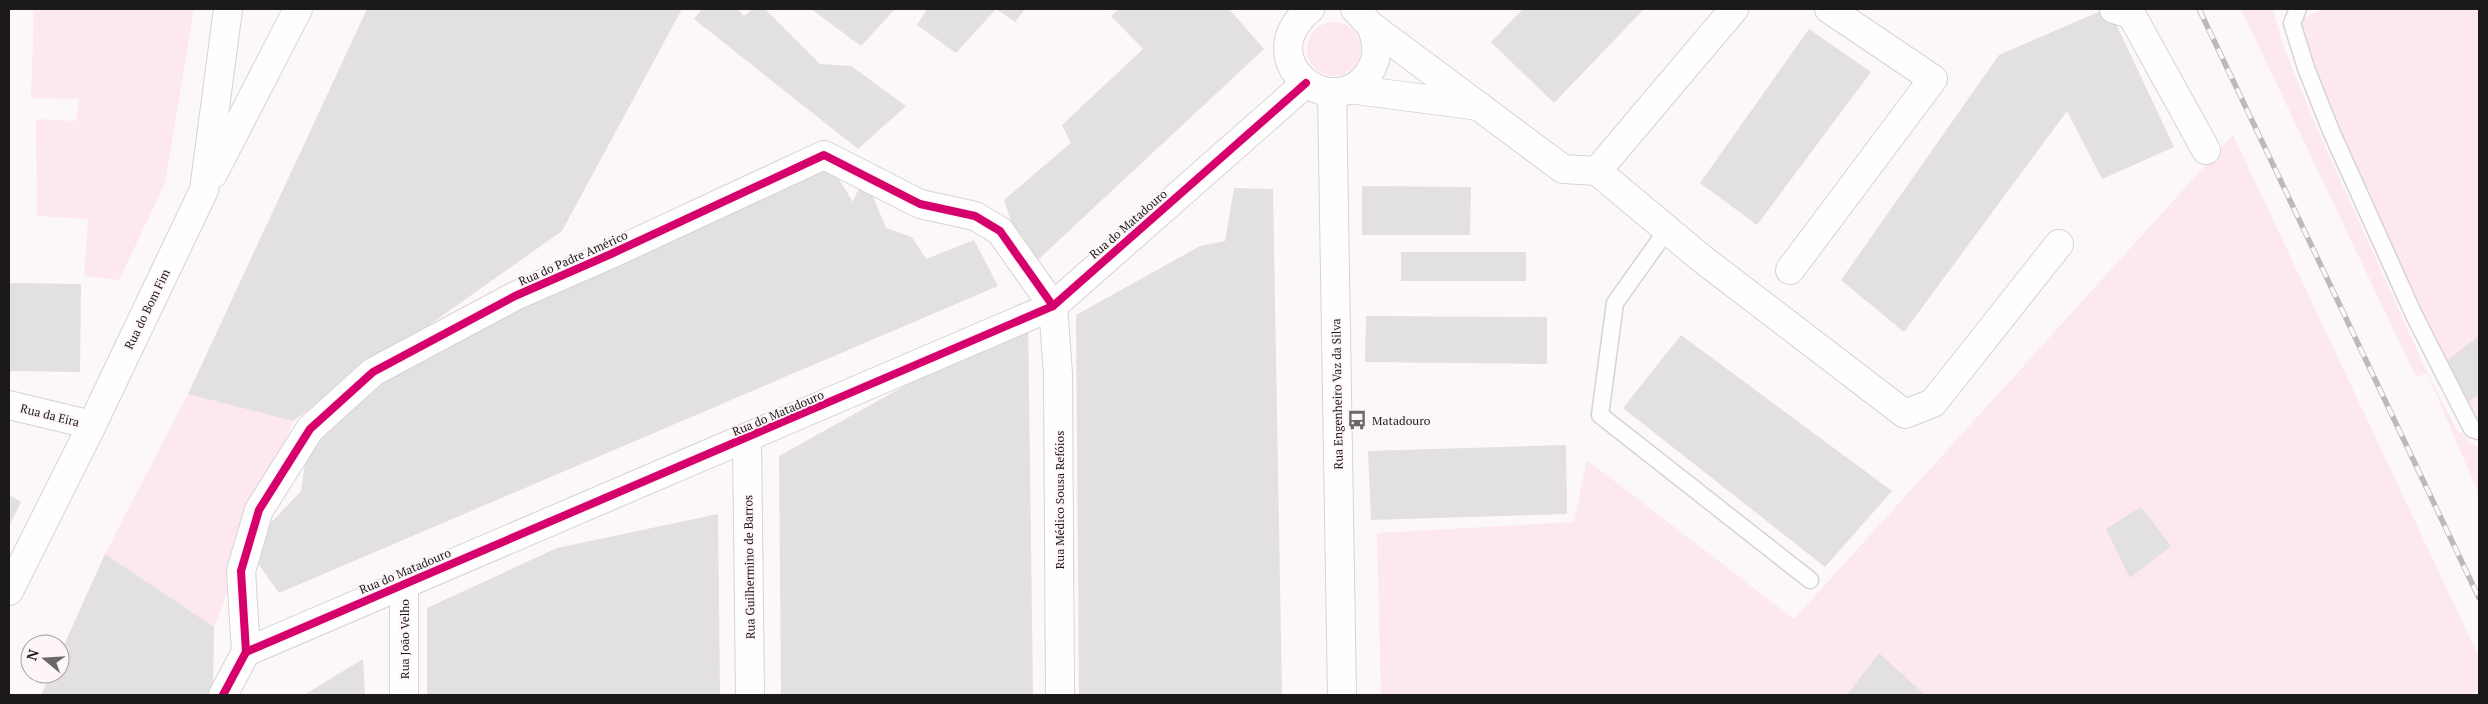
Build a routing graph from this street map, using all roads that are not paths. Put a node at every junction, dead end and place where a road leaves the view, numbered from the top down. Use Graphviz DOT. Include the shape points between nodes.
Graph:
graph roads {
  1 [pos="228,9"];
  2 [pos="298,9"];
  3 [pos="1734,9"];
  4 [pos="1829,9"];
  5 [pos="2114,9"];
  6 [pos="2298,9"];
  7 [pos="1302,12"];
  8 [pos="1363,14"];
  9 [pos="1306,83"];
  10 [pos="1341,90"];
  11 [pos="1480,106"];
  12 [pos="2206,150"];
  13 [pos="1597,171"];
  14 [pos="204,190"];
  15 [pos="1667,230"];
  16 [pos="2059,244"];
  17 [pos="1790,270"];
  18 [pos="1053,306"];
  19 [pos="9,406"];
  20 [pos="92,426"];
  21 [pos="2479,432"];
  22 [pos="747,438"];
  23 [pos="1810,580"];
  24 [pos="404,584"];
  25 [pos="9,591"];
  26 [pos="246,652"];
  27 [pos="223,695"];
  28 [pos="404,695"];
  29 [pos="750,695"];
  30 [pos="1060,695"];
  31 [pos="1342,695"];
  1 -- 14 [label="street, Rua do Bom Fim"];
  2 -- 14 [label="street"];
  3 -- 13 [label="street"];
  4 -- 17 [label="street" via="1933,79"];
  5 -- 12 [label="street" via="2131,14"];
  6 -- 21 [label="lane" via="2292,23 2345,165 2419,325 2472,429"];
  7 -- 9 [label="street" via="1293,26 1288,48 1296,74"];
  8 -- 10 [label="street" via="1376,39 1375,60 1366,76"];
  8 -- 11 [label="street"];
  9 -- 10 [label="street" via="1323,91"];
  9 -- 18 [label="street, Rua do Matadouro"];
  10 -- 11 [label="street"];
  10 -- 31 [label="street, Rua Engenheiro Vaz da Silva"];
  11 -- 13 [label="street" via="1563,169"];
  13 -- 15 [label="street"];
  14 -- 20 [label="street, Rua do Bom Fim"];
  15 -- 16 [label="street" via="1905,414 1933,404"];
  15 -- 23 [label="lane" via="1615,303 1600,415"];
  18 -- 22 [label="street, Rua do Matadouro"];
  18 -- 26 [label="street, Rua do Padre Américo" via="1000,231 975,216 920,204 824,155 788,170 515,296 373,372 310,430 259,510 240,571"];
  18 -- 30 [label="street, Rua Médico Sousa Refóios" via="1058,374"];
  19 -- 20 [label="street, Rua da Eira"];
  20 -- 25 [label="street, Rua do Bom Fim"];
  22 -- 24 [label="street, Rua do Matadouro"];
  22 -- 29 [label="street, Rua Guilhermino de Barros"];
  24 -- 26 [label="street, Rua do Matadouro"];
  24 -- 28 [label="street, Rua João Velho"];
  26 -- 27 [label="street"];
}
